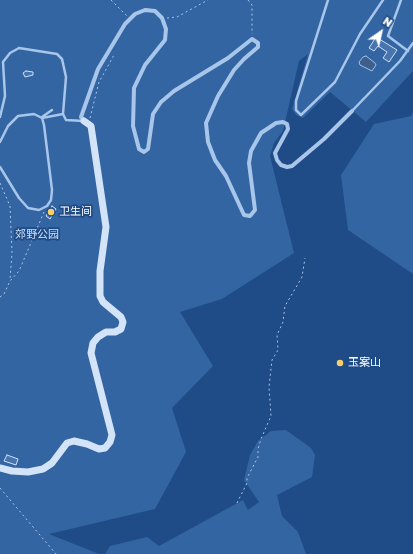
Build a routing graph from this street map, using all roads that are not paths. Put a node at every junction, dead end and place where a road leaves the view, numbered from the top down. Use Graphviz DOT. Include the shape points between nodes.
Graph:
graph roads {
  1 [pos="328,0"];
  2 [pos="383,0"];
  3 [pos="401,0"];
  4 [pos="413,43"];
  5 [pos="408,51"];
  6 [pos="52,110"];
  7 [pos="352,111"];
  8 [pos="63,114"];
  9 [pos="0,117"];
  10 [pos="42,118"];
  11 [pos="84,121"];
  12 [pos="0,142"];
  13 [pos="0,168"];
  14 [pos="0,468"];
  1 -- 2 [label="lane" via="295,105 301,115 335,82 360,34"];
  3 -- 5 [label="lane" via="388,36"];
  4 -- 5 [label="lane"];
  5 -- 7 [label="lane"];
  6 -- 10 [label="lane"];
  7 -- 11 [label="street" via="315,148 292,166 281,165 276,153 288,129 287,124 276,123 261,133 251,151 249,163 255,210 250,216 244,215 226,176 215,160 208,142 206,123 215,101 234,70 258,47 258,43 252,39 228,58 160,102 153,114 150,143 144,152 139,149 133,126 134,88 145,66 165,40 166,29 162,18 155,11 145,10 130,19 98,69 81,117"];
  8 -- 9 [label="lane" via="66,77 62,59 57,54 19,48 10,53 3,62 5,96"];
  8 -- 10 [label="lane"];
  8 -- 11 [label="lane" via="66,120"];
  10 -- 12 [label="lane" via="34,114 18,116 8,126"];
  10 -- 13 [label="lane" via="52,190 51,200 46,206 39,210 28,208"];
  11 -- 14 [label="street" via="91,126 106,227 100,272 100,296 124,322 121,329 106,332 98,337 93,343 91,353 112,435 105,448 67,443 52,463 44,469 28,472"];
}
